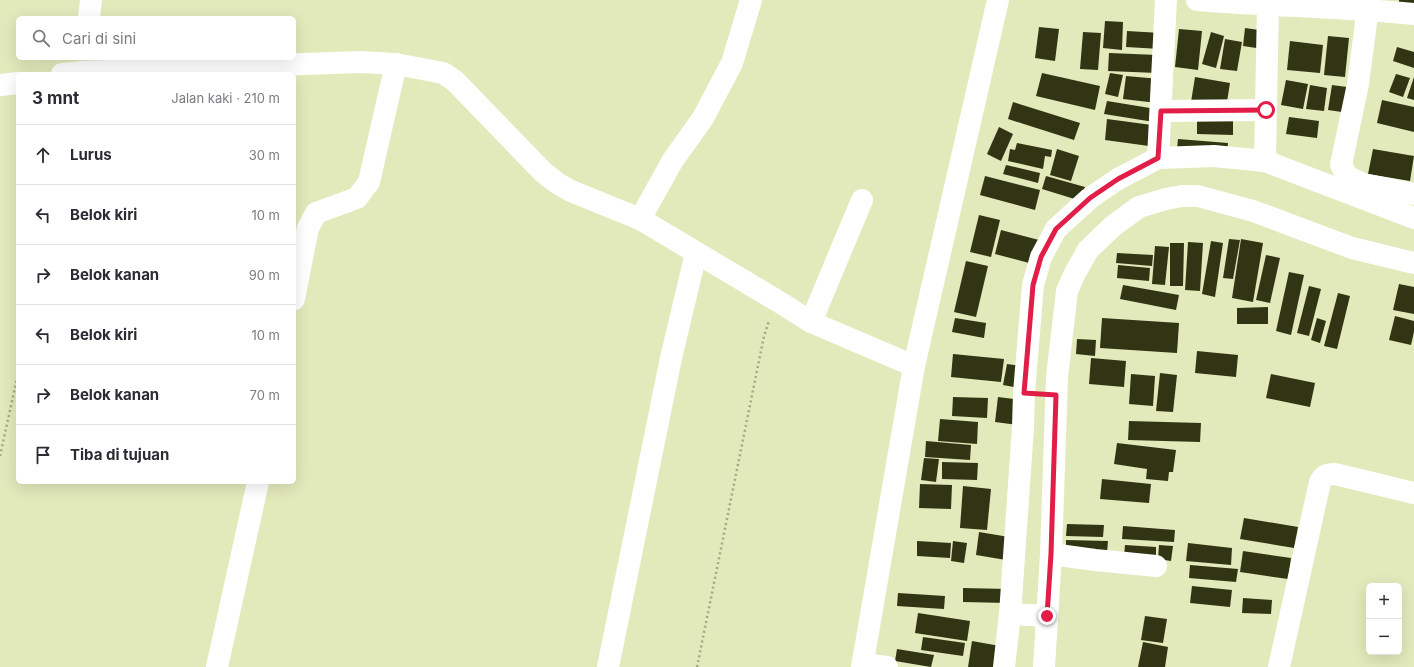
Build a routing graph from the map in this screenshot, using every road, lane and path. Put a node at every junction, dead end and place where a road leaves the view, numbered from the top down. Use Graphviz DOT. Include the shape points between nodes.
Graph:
graph roads {
  1 [pos="91,0"];
  2 [pos="751,0"];
  3 [pos="998,0"];
  4 [pos="1166,0"];
  5 [pos="1197,0"];
  6 [pos="1368,5"];
  7 [pos="1268,6"];
  8 [pos="1414,14"];
  9 [pos="89,16"];
  10 [pos="396,64"];
  11 [pos="76,68"];
  12 [pos="16,83"];
  13 [pos="0,85"];
  14 [pos="1266,110"];
  15 [pos="1161,111"];
  16 [pos="1158,158"];
  17 [pos="1265,161"];
  18 [pos="1414,194"];
  19 [pos="862,200"];
  20 [pos="1414,218"];
  21 [pos="640,220"];
  22 [pos="696,253"];
  23 [pos="1414,263"];
  24 [pos="296,289"];
  25 [pos="810,322"];
  26 [pos="767,325"];
  27 [pos="1046,332"];
  28 [pos="914,366"];
  29 [pos="16,383"];
  30 [pos="1040,394"];
  31 [pos="0,456"];
  32 [pos="258,484"];
  33 [pos="1414,493"];
  34 [pos="1051,554"];
  35 [pos="1156,566"];
  36 [pos="1028,615"];
  37 [pos="862,665"];
  38 [pos="217,667"];
  39 [pos="608,667"];
  40 [pos="697,667"];
  41 [pos="887,667"];
  42 [pos="1004,667"];
  43 [pos="1044,667"];
  44 [pos="1279,667"];
  1 -- 9 [label="street"];
  2 -- 21 [label="street" via="732,63 703,118 673,160"];
  3 -- 28 [label="street"];
  4 -- 15 [label="street"];
  5 -- 7 [label="street"];
  6 -- 7 [label="street"];
  6 -- 8 [label="street"];
  6 -- 18 [label="street" via="1358,84 1341,165 1347,176 1363,184"];
  7 -- 14 [label="street"];
  10 -- 11 [label="street" via="361,62"];
  10 -- 21 [label="street" via="443,73 455,81 557,183"];
  10 -- 24 [label="street" via="369,182 357,198 316,213 308,228"];
  12 -- 13 [label="street"];
  14 -- 15 [label="street"];
  14 -- 17 [label="street"];
  15 -- 16 [label="street"];
  16 -- 17 [label="street" via="1214,156"];
  16 -- 27 [label="street" via="1118,179 1090,198 1056,229 1041,257 1033,285"];
  17 -- 20 [label="street"];
  19 -- 25 [label="street"];
  21 -- 22 [label="street"];
  22 -- 25 [label="street"];
  22 -- 39 [label="street" via="670,358"];
  23 -- 27 [label="street" via="1352,248 1253,211 1218,201 1198,196 1166,199 1139,208 1113,226 1088,250"];
  25 -- 28 [label="street"];
  26 -- 40 [label="path"];
  27 -- 30 [label="street"];
  27 -- 30 [label="street"];
  28 -- 37 [label="street"];
  29 -- 31 [label="path"];
  30 -- 34 [label="street"];
  30 -- 36 [label="street" via="1023,434"];
  32 -- 38 [label="street"];
  33 -- 44 [label="street" via="1335,474 1324,475 1320,482"];
  34 -- 35 [label="street"];
  34 -- 36 [label="street"];
  36 -- 42 [label="street"];
  36 -- 43 [label="street"];
  37 -- 41 [label="street"];
}
